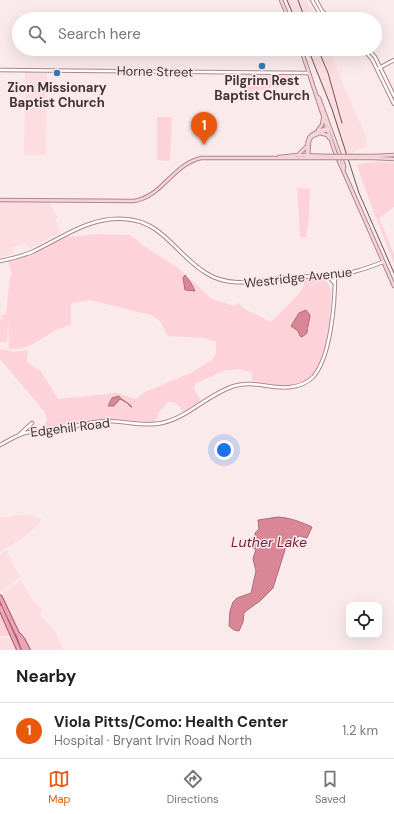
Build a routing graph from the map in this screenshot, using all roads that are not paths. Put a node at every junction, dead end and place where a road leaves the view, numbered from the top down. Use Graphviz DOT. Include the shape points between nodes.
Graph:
graph roads {
  1 [pos="281,0"];
  2 [pos="316,0"];
  3 [pos="312,1"];
  4 [pos="286,12"];
  5 [pos="319,12"];
  6 [pos="323,12"];
  7 [pos="303,56"];
  8 [pos="370,56"];
  9 [pos="374,56"];
  10 [pos="394,60"];
  11 [pos="378,68"];
  12 [pos="0,70"];
  13 [pos="309,73"];
  14 [pos="390,95"];
  15 [pos="318,97"];
  16 [pos="394,97"];
  17 [pos="394,104"];
  18 [pos="323,117"];
  19 [pos="328,128"];
  20 [pos="316,132"];
  21 [pos="320,132"];
  22 [pos="308,145"];
  23 [pos="334,147"];
  24 [pos="298,155"];
  25 [pos="394,155"];
  26 [pos="318,156"];
  27 [pos="279,157"];
  28 [pos="308,157"];
  29 [pos="331,157"];
  30 [pos="374,157"];
  31 [pos="393,159"];
  32 [pos="344,170"];
  33 [pos="0,200"];
  34 [pos="0,261"];
  35 [pos="383,262"];
  36 [pos="335,275"];
  37 [pos="327,276"];
  38 [pos="335,284"];
  39 [pos="394,286"];
  40 [pos="32,423"];
  41 [pos="20,434"];
  42 [pos="0,445"];
  43 [pos="0,597"];
  44 [pos="0,605"];
  45 [pos="4,615"];
  46 [pos="10,618"];
  47 [pos="18,633"];
  48 [pos="18,650"];
  49 [pos="24,650"];
  50 [pos="28,650"];
  1 -- 4 [label="main road"];
  2 -- 3 [label="street"];
  2 -- 6 [label="street"];
  3 -- 5 [label="street"];
  7 -- 13 [label="main road"];
  8 -- 11 [label="street"];
  9 -- 11 [label="street"];
  10 -- 11 [label="street"];
  11 -- 14 [label="street"];
  11 -- 16 [label="street"];
  12 -- 13 [label="street, Horne Street"];
  13 -- 15 [label="main road"];
  14 -- 16 [label="street"];
  14 -- 17 [label="street"];
  15 -- 18 [label="main road"];
  15 -- 19 [label="main road"];
  18 -- 19 [label="main road"];
  18 -- 20 [label="main road" via="322,125"];
  19 -- 20 [label="main road"];
  19 -- 21 [label="main road"];
  19 -- 23 [label="main road"];
  19 -- 32 [label="main road"];
  20 -- 22 [label="main road" via="308,137"];
  21 -- 22 [label="main road" via="311,137"];
  21 -- 23 [label="main road" via="327,135"];
  22 -- 24 [label="main road"];
  22 -- 26 [label="main road"];
  22 -- 28 [label="main road"];
  23 -- 32 [label="main road"];
  24 -- 27 [label="main road"];
  24 -- 28 [label="main road"];
  25 -- 30 [label="main road"];
  26 -- 28 [label="main road"];
  26 -- 29 [label="main road"];
  27 -- 28 [label="main road"];
  27 -- 33 [label="main road" via="195,160 180,168 153,194 134,201"];
  28 -- 29 [label="main road"];
  29 -- 30 [label="main road, bridge"];
  30 -- 31 [label="main road"];
  32 -- 35 [label="main road"];
  34 -- 37 [label="street, Westridge Avenue" via="32,252 83,226 126,219 157,229 200,269 221,280 245,283"];
  35 -- 36 [label="street, Westridge Avenue"];
  35 -- 39 [label="main road"];
  36 -- 37 [label="street, Westridge Avenue"];
  36 -- 38 [label="street, Edgehill Road"];
  37 -- 38 [label="street"];
  38 -- 41 [label="street, Edgehill Road" via="334,307 322,363 314,376 302,384 289,388 257,384 236,386 220,391 186,414 160,423 144,425 102,421"];
  40 -- 41 [label="street"];
  41 -- 42 [label="street, Edgehill Road"];
  43 -- 44 [label="main road"];
  43 -- 46 [label="main road"];
  44 -- 45 [label="main road"];
  44 -- 46 [label="main road"];
  45 -- 47 [label="main road"];
  45 -- 48 [label="main road"];
  46 -- 47 [label="main road"];
  47 -- 49 [label="main road"];
  47 -- 50 [label="main road"];
}
